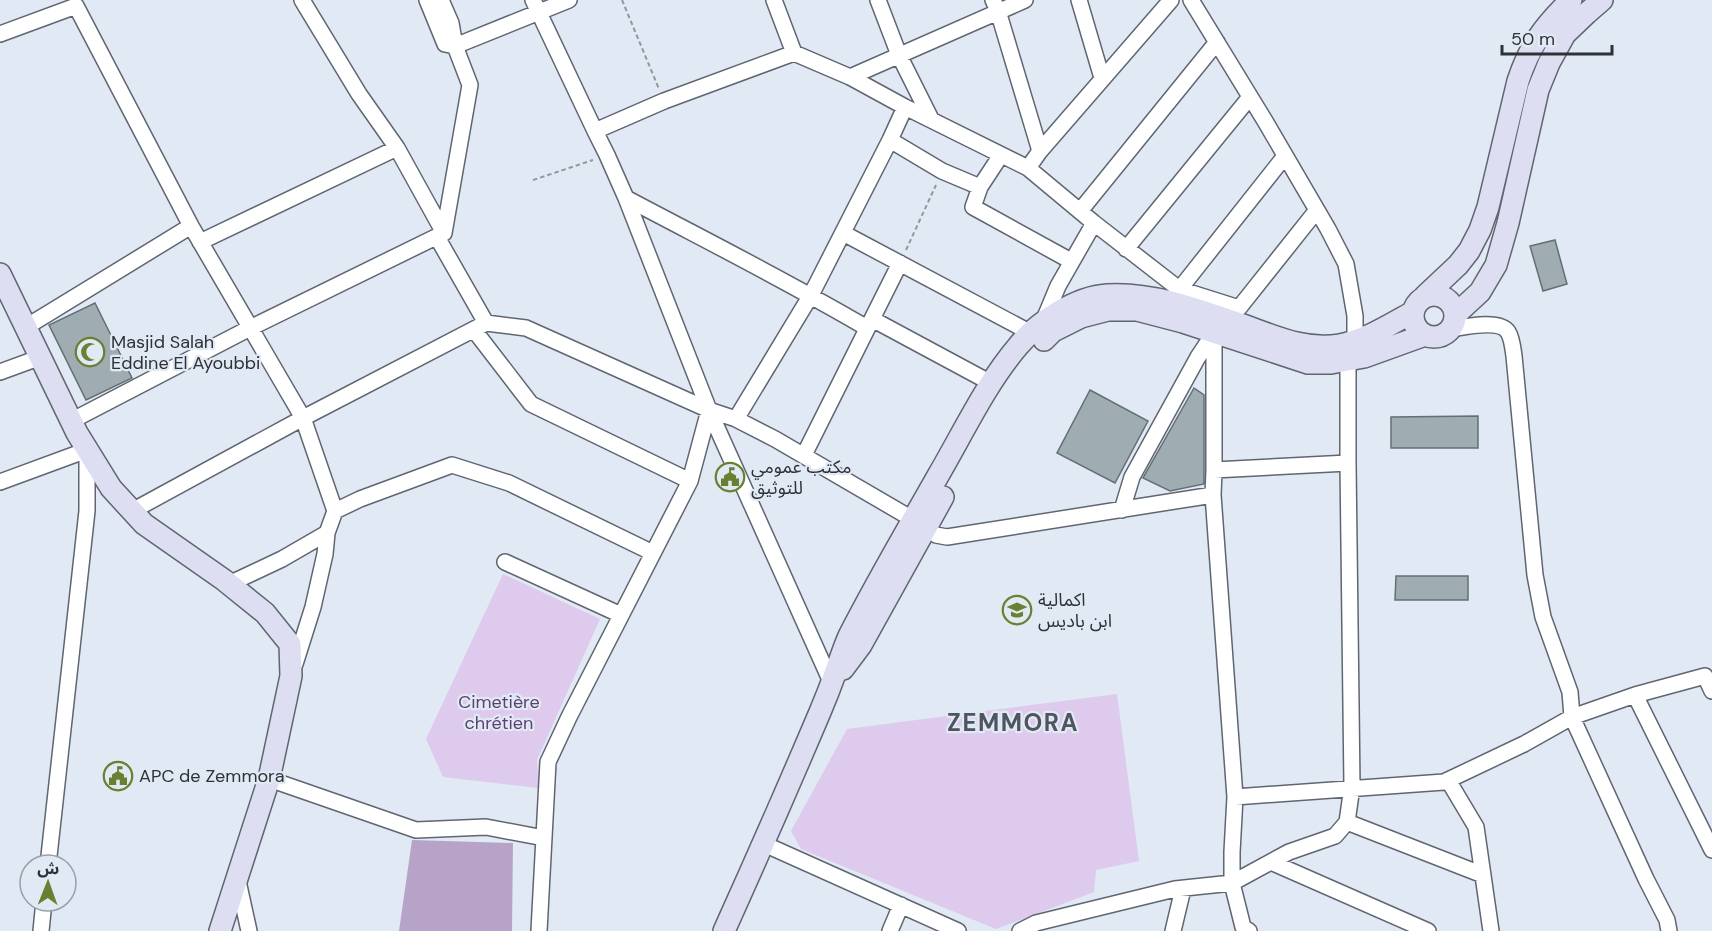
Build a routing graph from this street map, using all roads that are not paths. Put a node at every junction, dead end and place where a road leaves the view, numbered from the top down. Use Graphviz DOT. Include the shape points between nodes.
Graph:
graph roads {
  1 [pos="302,0"];
  2 [pos="427,0"];
  3 [pos="441,0"];
  4 [pos="568,0"];
  5 [pos="774,0"];
  6 [pos="878,0"];
  7 [pos="1025,0"];
  8 [pos="1079,0"];
  9 [pos="1170,0"];
  10 [pos="1191,0"];
  11 [pos="1571,0"];
  12 [pos="1602,0"];
  13 [pos="80,3"];
  14 [pos="535,6"];
  15 [pos="996,6"];
  16 [pos="0,34"];
  17 [pos="1216,42"];
  18 [pos="454,46"];
  19 [pos="794,53"];
  20 [pos="899,55"];
  21 [pos="850,77"];
  22 [pos="1102,78"];
  23 [pos="1250,97"];
  24 [pos="905,107"];
  25 [pos="931,118"];
  26 [pos="595,131"];
  27 [pos="890,140"];
  28 [pos="398,148"];
  29 [pos="1040,151"];
  30 [pos="1001,155"];
  31 [pos="1285,156"];
  32 [pos="1028,168"];
  33 [pos="980,187"];
  34 [pos="626,198"];
  35 [pos="1317,210"];
  36 [pos="1080,211"];
  37 [pos="1094,223"];
  38 [pos="191,226"];
  39 [pos="843,233"];
  40 [pos="441,235"];
  41 [pos="200,242"];
  42 [pos="1126,249"];
  43 [pos="1071,261"];
  44 [pos="900,263"];
  45 [pos="0,274"];
  46 [pos="811,295"];
  47 [pos="1174,296"];
  48 [pos="1419,304"];
  49 [pos="1453,322"];
  50 [pos="870,324"];
  51 [pos="26,327"];
  52 [pos="480,327"];
  53 [pos="250,328"];
  54 [pos="1037,328"];
  55 [pos="1214,333"];
  56 [pos="1425,335"];
  57 [pos="1351,351"];
  58 [pos="41,357"];
  59 [pos="0,372"];
  60 [pos="992,383"];
  61 [pos="709,410"];
  62 [pos="303,418"];
  63 [pos="736,419"];
  64 [pos="71,421"];
  65 [pos="87,450"];
  66 [pos="804,455"];
  67 [pos="1348,463"];
  68 [pos="1214,470"];
  69 [pos="690,481"];
  70 [pos="0,482"];
  71 [pos="1213,495"];
  72 [pos="1122,510"];
  73 [pos="132,511"];
  74 [pos="335,512"];
  75 [pos="920,523"];
  76 [pos="327,533"];
  77 [pos="653,553"];
  78 [pos="505,562"];
  79 [pos="229,584"];
  80 [pos="621,615"];
  81 [pos="291,675"];
  82 [pos="832,684"];
  83 [pos="1712,691"];
  84 [pos="1635,695"];
  85 [pos="1572,717"];
  86 [pos="269,779"];
  87 [pos="1448,780"];
  88 [pos="1352,788"];
  89 [pos="1235,797"];
  90 [pos="1347,822"];
  91 [pos="544,837"];
  92 [pos="764,843"];
  93 [pos="1712,850"];
  94 [pos="49,853"];
  95 [pos="1271,862"];
  96 [pos="1482,875"];
  97 [pos="237,878"];
  98 [pos="1232,883"];
  99 [pos="1183,889"];
  100 [pos="901,906"];
  101 [pos="43,913"];
  102 [pos="41,931"];
  103 [pos="220,931"];
  104 [pos="249,931"];
  105 [pos="539,931"];
  106 [pos="724,931"];
  107 [pos="890,931"];
  108 [pos="958,931"];
  109 [pos="1020,931"];
  110 [pos="1173,931"];
  111 [pos="1249,931"];
  112 [pos="1428,931"];
  113 [pos="1491,931"];
  114 [pos="1669,931"];
  1 -- 28 [label="street" via="359,94"];
  2 -- 18 [label="street" via="445,44"];
  3 -- 18 [label="street" via="451,23"];
  4 -- 14 [label="street"];
  5 -- 19 [label="street"];
  6 -- 20 [label="street"];
  7 -- 15 [label="street"];
  8 -- 22 [label="street"];
  9 -- 22 [label="street"];
  10 -- 17 [label="street"];
  11 -- 48 [label="main road" via="1544,28 1525,61 1480,230 1458,265"];
  12 -- 49 [label="main road" via="1565,34 1549,63 1538,90 1496,265"];
  13 -- 16 [label="street"];
  13 -- 38 [label="street"];
  14 -- 18 [label="street"];
  14 -- 26 [label="street"];
  15 -- 20 [label="street"];
  15 -- 29 [label="street"];
  17 -- 23 [label="street"];
  17 -- 36 [label="street"];
  18 -- 40 [label="street" via="470,85"];
  19 -- 21 [label="street"];
  19 -- 26 [label="street" via="664,100"];
  20 -- 21 [label="street"];
  20 -- 25 [label="street"];
  21 -- 24 [label="street"];
  22 -- 29 [label="street"];
  23 -- 31 [label="street"];
  23 -- 42 [label="street"];
  24 -- 25 [label="street"];
  24 -- 27 [label="street"];
  25 -- 30 [label="street"];
  26 -- 34 [label="street"];
  27 -- 33 [label="street" via="942,171"];
  27 -- 39 [label="street"];
  28 -- 40 [label="street"];
  28 -- 41 [label="street"];
  29 -- 32 [label="street"];
  30 -- 32 [label="street"];
  30 -- 33 [label="street"];
  31 -- 35 [label="street"];
  31 -- 47 [label="street"];
  32 -- 36 [label="street"];
  33 -- 43 [label="street" via="973,207"];
  34 -- 46 [label="street"];
  34 -- 61 [label="street"];
  35 -- 47 [label="street" via="1239,308"];
  35 -- 57 [label="street" via="1346,264 1355,316"];
  36 -- 37 [label="street"];
  37 -- 42 [label="street"];
  37 -- 43 [label="street"];
  38 -- 41 [label="street"];
  38 -- 51 [label="street"];
  39 -- 44 [label="street"];
  39 -- 46 [label="street"];
  40 -- 52 [label="street"];
  40 -- 53 [label="street"];
  41 -- 53 [label="street"];
  42 -- 47 [label="street"];
  43 -- 54 [label="street"];
  44 -- 50 [label="street"];
  44 -- 54 [label="street"];
  45 -- 51 [label="main road"];
  46 -- 50 [label="street"];
  46 -- 63 [label="street"];
  47 -- 54 [label="main road" via="1103,295 1062,309"];
  47 -- 57 [label="main road" via="1275,337 1303,344 1338,345"];
  48 -- 49 [label="main road" via="1439,295 1445,298 1454,309"];
  48 -- 56 [label="main road" via="1415,326"];
  48 -- 57 [label="main road"];
  49 -- 56 [label="main road" via="1446,333"];
  49 -- 85 [label="street" via="1495,325 1510,333 1535,575 1543,617 1570,692"];
  50 -- 60 [label="street"];
  50 -- 66 [label="street"];
  51 -- 58 [label="main road"];
  52 -- 61 [label="street" via="526,328"];
  52 -- 62 [label="street"];
  52 -- 69 [label="street" via="531,404"];
  53 -- 62 [label="street"];
  53 -- 64 [label="street"];
  54 -- 60 [label="main road" via="1021,342"];
  55 -- 57 [label="main road" via="1308,363 1331,363"];
  55 -- 68 [label="street"];
  55 -- 72 [label="street" via="1132,477"];
  55 -- 75 [label="main road" via="1137,310 1108,310 1081,316 1053,332 1029,354 1007,384"];
  56 -- 57 [label="main road" via="1364,357"];
  57 -- 67 [label="street"];
  58 -- 59 [label="street"];
  58 -- 64 [label="main road"];
  60 -- 75 [label="main road"];
  61 -- 63 [label="street"];
  61 -- 69 [label="street"];
  61 -- 82 [label="street"];
  62 -- 73 [label="street"];
  62 -- 74 [label="street"];
  63 -- 66 [label="street"];
  64 -- 65 [label="main road"];
  65 -- 70 [label="street"];
  65 -- 73 [label="main road" via="111,488"];
  65 -- 94 [label="street" via="87,511"];
  66 -- 75 [label="street"];
  67 -- 68 [label="street"];
  67 -- 88 [label="street"];
  68 -- 71 [label="street"];
  69 -- 77 [label="street"];
  71 -- 72 [label="street"];
  71 -- 89 [label="street"];
  72 -- 75 [label="street" via="946,537"];
  73 -- 79 [label="main road" via="144,524"];
  74 -- 76 [label="street"];
  74 -- 77 [label="street" via="452,465 509,483"];
  75 -- 82 [label="main road" via="861,645"];
  76 -- 79 [label="street"];
  76 -- 81 [label="street" via="313,607"];
  77 -- 80 [label="street"];
  78 -- 80 [label="street"];
  79 -- 81 [label="main road" via="265,613 290,644"];
  80 -- 91 [label="street" via="548,762"];
  81 -- 86 [label="main road"];
  82 -- 92 [label="main road"];
  83 -- 84 [label="street" via="1704,676"];
  84 -- 85 [label="street"];
  84 -- 93 [label="street"];
  85 -- 87 [label="street"];
  85 -- 114 [label="street"];
  86 -- 91 [label="street" via="416,830 486,827"];
  86 -- 97 [label="main road"];
  87 -- 88 [label="street"];
  87 -- 96 [label="street" via="1476,827"];
  88 -- 89 [label="street"];
  88 -- 90 [label="street"];
  89 -- 98 [label="street"];
  90 -- 95 [label="street" via="1335,836"];
  90 -- 96 [label="street"];
  91 -- 105 [label="street"];
  92 -- 100 [label="street"];
  92 -- 106 [label="main road"];
  95 -- 98 [label="street"];
  95 -- 112 [label="street"];
  96 -- 113 [label="street"];
  97 -- 103 [label="main road"];
  97 -- 104 [label="street"];
  98 -- 99 [label="street"];
  98 -- 111 [label="street" via="1243,927"];
  99 -- 109 [label="street" via="1036,923"];
  99 -- 110 [label="street"];
  100 -- 107 [label="street"];
  100 -- 108 [label="street"];
  101 -- 102 [label="street"];
}
